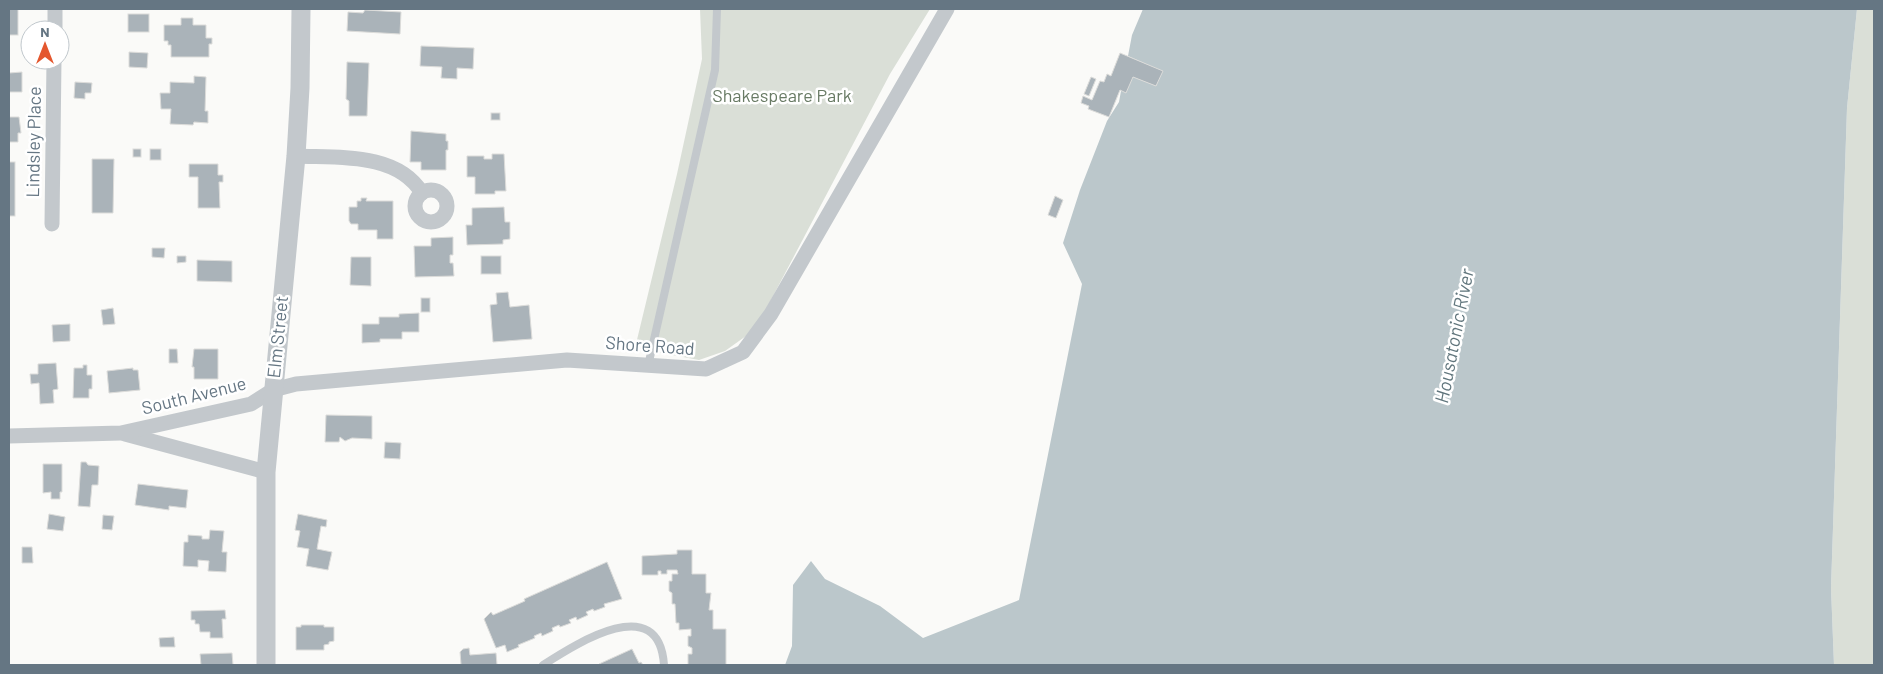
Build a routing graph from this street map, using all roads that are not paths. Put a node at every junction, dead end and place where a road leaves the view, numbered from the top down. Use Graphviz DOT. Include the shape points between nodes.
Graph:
graph roads {
  1 [pos="301,9"];
  2 [pos="717,9"];
  3 [pos="947,9"];
  4 [pos="54,70"];
  5 [pos="296,156"];
  6 [pos="422,193"];
  7 [pos="52,224"];
  8 [pos="648,366"];
  9 [pos="273,390"];
  10 [pos="121,433"];
  11 [pos="9,436"];
  12 [pos="266,472"];
  13 [pos="266,665"];
  14 [pos="543,665"];
  15 [pos="664,665"];
  1 -- 5 [label="street, Elm Street"];
  2 -- 8 [label="lane" via="715,70"];
  3 -- 8 [label="street, Shore Road" via="770,314 742,352 706,369"];
  4 -- 7 [label="street, Lindsley Place"];
  5 -- 6 [label="street" via="351,158 394,168 410,178"];
  5 -- 9 [label="street, Elm Street"];
  8 -- 9 [label="street, Shore Road" via="567,360 296,384"];
  9 -- 10 [label="street, South Avenue" via="251,404"];
  9 -- 12 [label="street, Elm Street"];
  10 -- 11 [label="street, South Avenue"];
  10 -- 12 [label="street, South Avenue"];
  12 -- 13 [label="street, Elm Street"];
  14 -- 15 [label="lane" via="602,632 631,626 649,631 658,640"];
}
